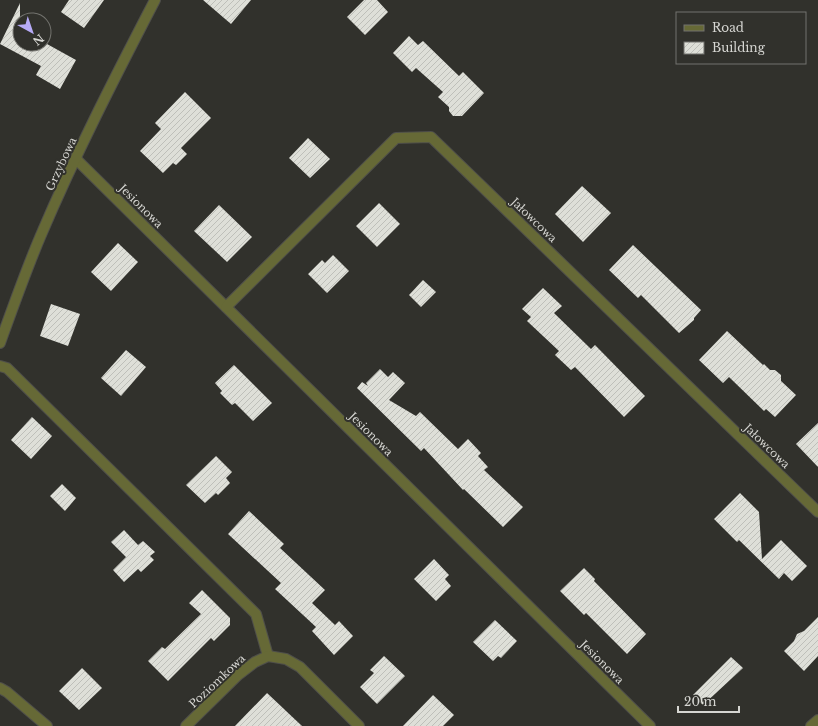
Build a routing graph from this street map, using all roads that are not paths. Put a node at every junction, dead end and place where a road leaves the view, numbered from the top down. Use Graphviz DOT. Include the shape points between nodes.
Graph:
graph roads {
  1 [pos="155,0"];
  2 [pos="76,159"];
  3 [pos="226,307"];
  4 [pos="0,343"];
  5 [pos="0,366"];
  6 [pos="818,512"];
  7 [pos="268,656"];
  8 [pos="0,688"];
  9 [pos="818,720"];
  10 [pos="47,726"];
  11 [pos="186,726"];
  12 [pos="359,726"];
  13 [pos="650,726"];
  14 [pos="812,726"];
  1 -- 2 [label="street, Grzybowa"];
  2 -- 3 [label="street, Jesionowa"];
  2 -- 4 [label="street, Grzybowa" via="27,268"];
  3 -- 6 [label="street, Jałowcowa" via="396,138 431,136"];
  3 -- 13 [label="street, Jesionowa"];
  5 -- 7 [label="street" via="7,368 256,614"];
  7 -- 11 [label="street, Poziomkowa" via="238,675"];
  7 -- 12 [label="street" via="286,659 300,667"];
  8 -- 10 [label="street"];
  9 -- 14 [label="street"];
}
